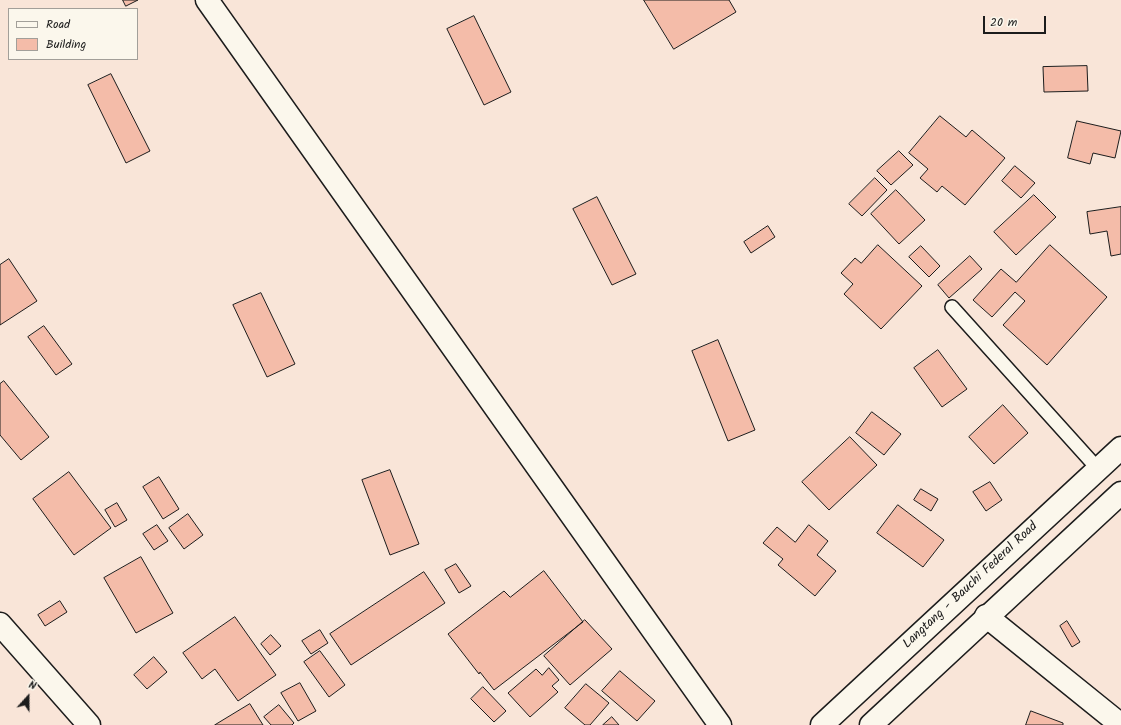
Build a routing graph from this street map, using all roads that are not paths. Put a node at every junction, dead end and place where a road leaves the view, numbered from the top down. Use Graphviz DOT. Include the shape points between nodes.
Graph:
graph roads {
  1 [pos="206,0"];
  2 [pos="952,307"];
  3 [pos="1121,448"];
  4 [pos="1098,469"];
  5 [pos="1121,493"];
  6 [pos="986,616"];
  7 [pos="0,624"];
  8 [pos="89,725"];
  9 [pos="720,725"];
  10 [pos="822,725"];
  11 [pos="871,725"];
  12 [pos="1121,725"];
  1 -- 9 [label="street"];
  2 -- 4 [label="lane"];
  3 -- 4 [label="street, Langtang - Bauchi Federal Road"];
  4 -- 10 [label="street, Langtang - Bauchi Federal Road"];
  5 -- 6 [label="street"];
  6 -- 11 [label="street"];
  6 -- 12 [label="street"];
  7 -- 8 [label="street"];
}
